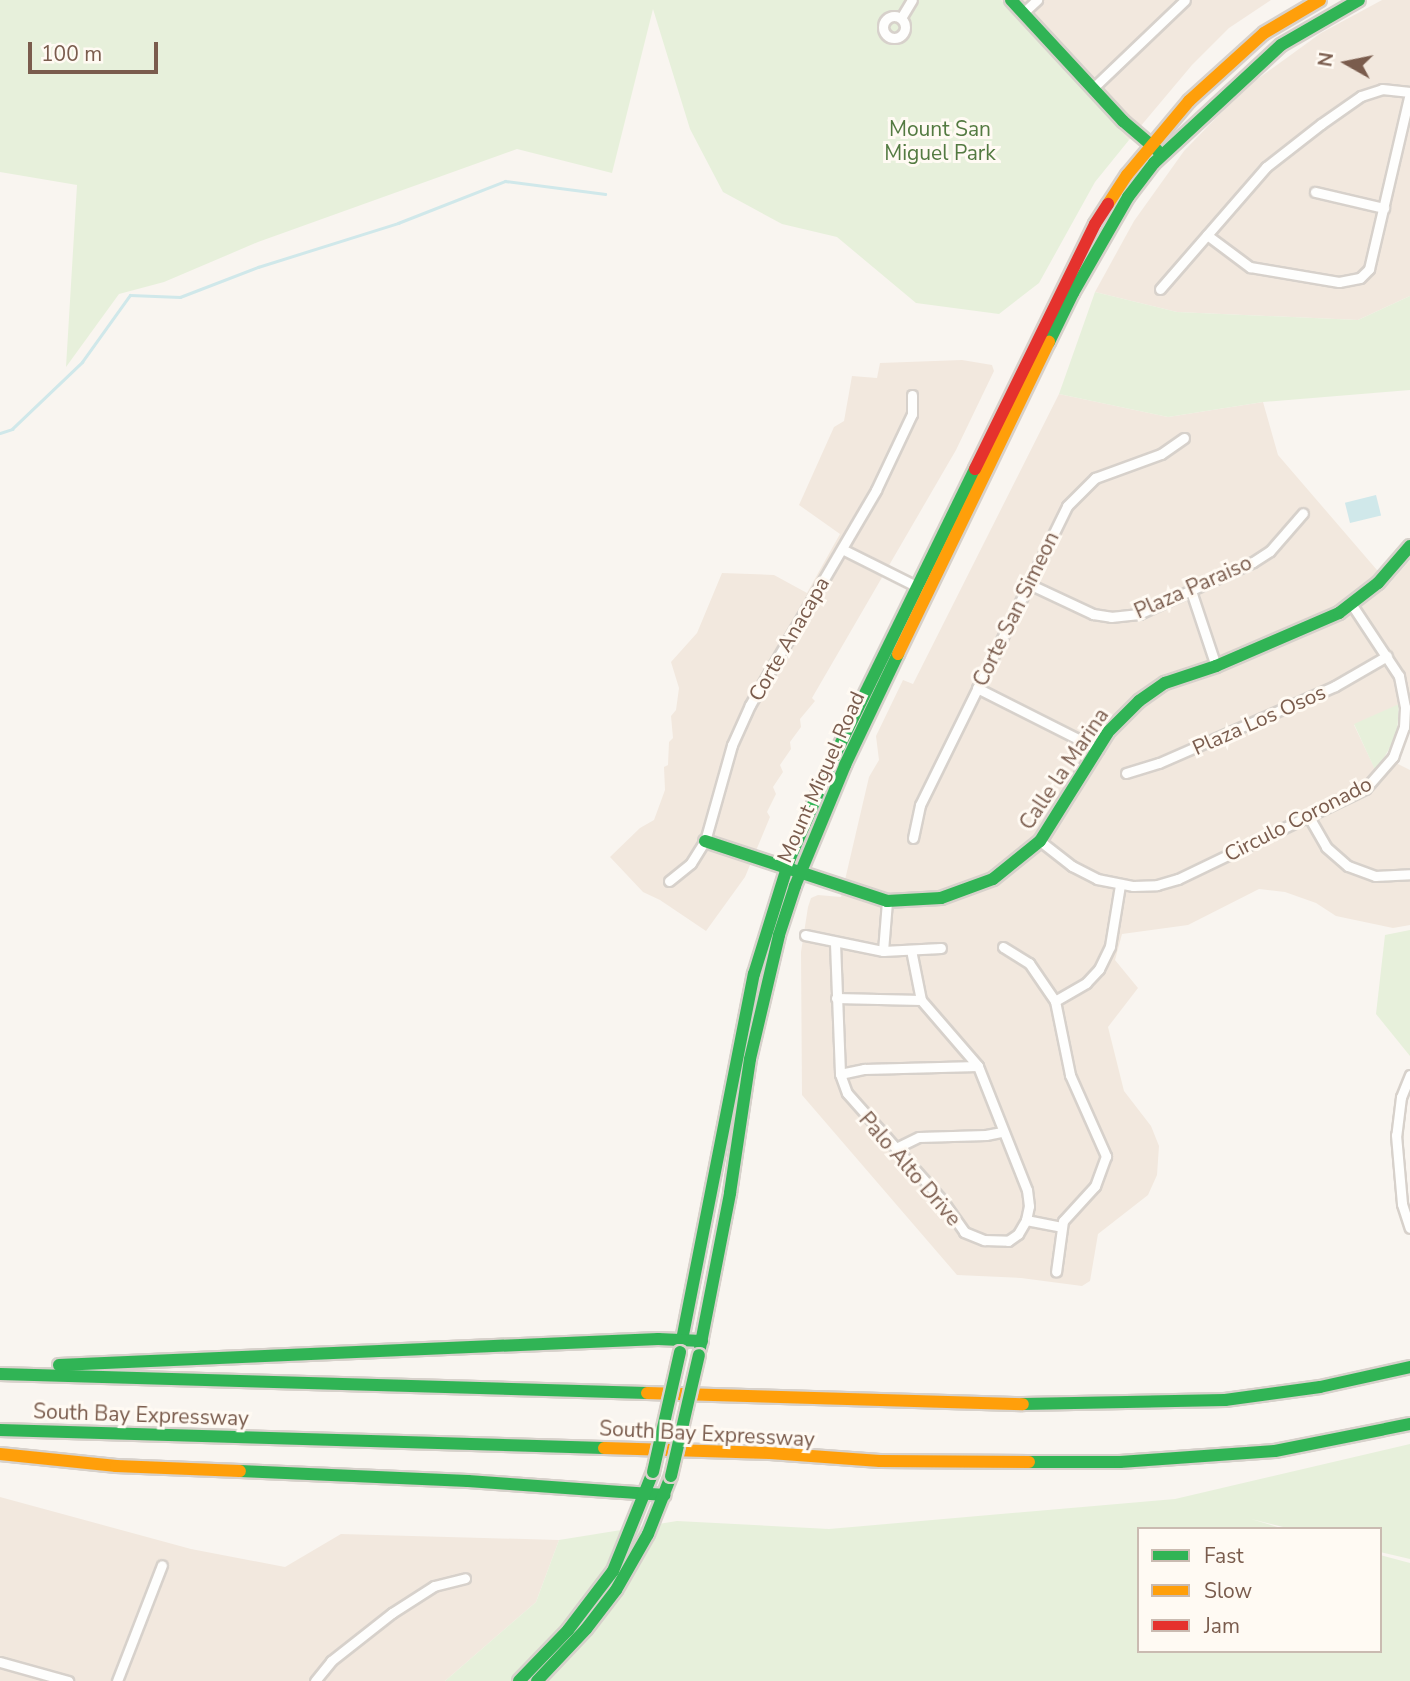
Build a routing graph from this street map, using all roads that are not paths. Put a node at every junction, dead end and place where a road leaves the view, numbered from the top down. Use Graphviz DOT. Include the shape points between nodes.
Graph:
graph roads {
  1 [pos="912,0"];
  2 [pos="1011,0"];
  3 [pos="1037,0"];
  4 [pos="1185,0"];
  5 [pos="1320,0"];
  6 [pos="1359,0"];
  7 [pos="1024,12"];
  8 [pos="901,18"];
  9 [pos="1093,88"];
  10 [pos="1410,92"];
  11 [pos="1407,122"];
  12 [pos="1406,135"];
  13 [pos="1151,146"];
  14 [pos="1166,155"];
  15 [pos="1315,192"];
  16 [pos="1384,208"];
  17 [pos="1207,235"];
  18 [pos="1160,289"];
  19 [pos="912,395"];
  20 [pos="1184,438"];
  21 [pos="1303,513"];
  22 [pos="1410,546"];
  23 [pos="842,549"];
  24 [pos="1029,584"];
  25 [pos="915,586"];
  26 [pos="1191,591"];
  27 [pos="929,592"];
  28 [pos="1352,605"];
  29 [pos="1387,656"];
  30 [pos="1216,666"];
  31 [pos="977,688"];
  32 [pos="1098,748"];
  33 [pos="1126,774"];
  34 [pos="1309,817"];
  35 [pos="913,838"];
  36 [pos="705,841"];
  37 [pos="1040,841"];
  38 [pos="786,870"];
  39 [pos="1410,874"];
  40 [pos="800,875"];
  41 [pos="669,881"];
  42 [pos="1120,885"];
  43 [pos="887,901"];
  44 [pos="805,935"];
  45 [pos="835,943"];
  46 [pos="1003,947"];
  47 [pos="941,948"];
  48 [pos="911,950"];
  49 [pos="883,951"];
  50 [pos="836,998"];
  51 [pos="921,1000"];
  52 [pos="1055,1001"];
  53 [pos="978,1066"];
  54 [pos="840,1074"];
  55 [pos="1410,1076"];
  56 [pos="1001,1132"];
  57 [pos="896,1148"];
  58 [pos="1026,1220"];
  59 [pos="1061,1227"];
  60 [pos="1410,1228"];
  61 [pos="1056,1272"];
  62 [pos="702,1341"];
  63 [pos="680,1346"];
  64 [pos="0,1366"];
  65 [pos="1410,1367"];
  66 [pos="0,1374"];
  67 [pos="1410,1424"];
  68 [pos="0,1430"];
  69 [pos="0,1454"];
  70 [pos="646,1493"];
  71 [pos="665,1495"];
  72 [pos="162,1565"];
  73 [pos="465,1578"];
  74 [pos="0,1662"];
  75 [pos="68,1681"];
  76 [pos="117,1681"];
  77 [pos="315,1681"];
  78 [pos="519,1681"];
  79 [pos="537,1681"];
  1 -- 8 [label="street"];
  2 -- 7 [label="main road"];
  3 -- 7 [label="street"];
  4 -- 9 [label="street"];
  5 -- 13 [label="main road, Mount Miguel Road" via="1264,33 1189,101"];
  6 -- 14 [label="main road, Mount Miguel Road" via="1282,45 1201,116"];
  7 -- 9 [label="main road"];
  9 -- 13 [label="main road"];
  10 -- 11 [label="street"];
  10 -- 17 [label="street" via="1382,89 1361,96 1321,124 1266,167"];
  11 -- 12 [label="street"];
  12 -- 16 [label="street"];
  13 -- 14 [label="main road"];
  13 -- 25 [label="main road, Mount Miguel Road" via="1127,175 1074,261"];
  14 -- 27 [label="main road, Mount Miguel Road" via="1154,163 1128,197 1097,247"];
  15 -- 16 [label="street"];
  16 -- 17 [label="street" via="1369,269 1353,281 1250,267"];
  17 -- 18 [label="street"];
  19 -- 23 [label="street, Corte Anacapa" via="912,414"];
  20 -- 24 [label="street, Corte San Simeon" via="1161,454 1095,478 1080,491 1067,506"];
  21 -- 26 [label="street, Plaza Paraiso" via="1270,551"];
  22 -- 28 [label="main road, Calle la Marina"];
  23 -- 25 [label="street"];
  23 -- 36 [label="street, Corte Anacapa" via="750,705 732,745"];
  24 -- 26 [label="street, Plaza Paraiso" via="1083,611 1111,617 1147,611"];
  24 -- 31 [label="street, Corte San Simeon"];
  25 -- 27 [label="street"];
  25 -- 38 [label="main road, Mount Miguel Road"];
  26 -- 30 [label="street"];
  27 -- 40 [label="main road, Mount Miguel Road" via="845,765"];
  28 -- 29 [label="street, Circulo Coronado"];
  28 -- 30 [label="main road, Calle la Marina"];
  29 -- 33 [label="street, Plaza Los Osos" via="1335,686"];
  29 -- 34 [label="street, Circulo Coronado" via="1404,696 1404,727 1398,748 1365,789"];
  30 -- 32 [label="main road, Calle la Marina" via="1165,682 1152,691 1117,722"];
  31 -- 32 [label="street"];
  31 -- 35 [label="street, Corte San Simeon" via="920,805"];
  32 -- 37 [label="main road, Calle la Marina"];
  34 -- 39 [label="street" via="1326,847 1348,866 1375,876"];
  34 -- 42 [label="street, Circulo Coronado" via="1178,879 1145,886"];
  36 -- 38 [label="main road, Calle la Marina"];
  36 -- 41 [label="street, Corte Anacapa" via="691,863"];
  37 -- 42 [label="street, Circulo Coronado" via="1082,873"];
  37 -- 43 [label="main road, Calle la Marina" via="993,879 941,898"];
  38 -- 40 [label="main road, Calle la Marina"];
  38 -- 63 [label="main road, Mount Miguel Road" via="739,1043"];
  40 -- 43 [label="main road, Calle la Marina"];
  40 -- 62 [label="main road, Mount Miguel Road" via="779,935 750,1059"];
  42 -- 52 [label="street" via="1110,946 1099,970"];
  43 -- 49 [label="street"];
  44 -- 45 [label="street"];
  45 -- 49 [label="street"];
  45 -- 50 [label="street, Palo Alto Drive"];
  46 -- 52 [label="street" via="1029,963"];
  47 -- 48 [label="street"];
  48 -- 49 [label="street"];
  48 -- 51 [label="street"];
  50 -- 51 [label="street"];
  50 -- 54 [label="street, Palo Alto Drive"];
  51 -- 53 [label="street"];
  52 -- 59 [label="street" via="1070,1075 1106,1156 1096,1186 1065,1216"];
  53 -- 54 [label="street" via="864,1069"];
  53 -- 56 [label="street"];
  54 -- 57 [label="street, Palo Alto Drive" via="856,1106"];
  55 -- 60 [label="street" via="1401,1097 1396,1135 1402,1204"];
  56 -- 57 [label="street" via="919,1137"];
  56 -- 58 [label="street" via="1027,1190"];
  57 -- 58 [label="street, Palo Alto Drive" via="964,1232 1008,1241"];
  58 -- 59 [label="street"];
  59 -- 61 [label="street"];
  62 -- 63 [label="main road"];
  62 -- 71 [label="main road, Mount Miguel Road, bridge"];
  63 -- 64 [label="main road"];
  63 -- 70 [label="main road, Mount Miguel Road, bridge"];
  65 -- 66 [label="main road, South Bay Expressway" via="1320,1387 1225,1400 1040,1404"];
  67 -- 68 [label="main road, South Bay Expressway" via="1262,1452 1120,1462 880,1461 770,1453"];
  69 -- 70 [label="main road" via="116,1466 421,1478"];
  70 -- 71 [label="main road"];
  70 -- 78 [label="main road, Mount Miguel Road" via="613,1571 568,1630"];
  71 -- 79 [label="main road, Mount Miguel Road" via="616,1590"];
  72 -- 76 [label="street"];
  73 -- 77 [label="street" via="434,1586 391,1613 331,1661"];
  74 -- 75 [label="street"];
}
